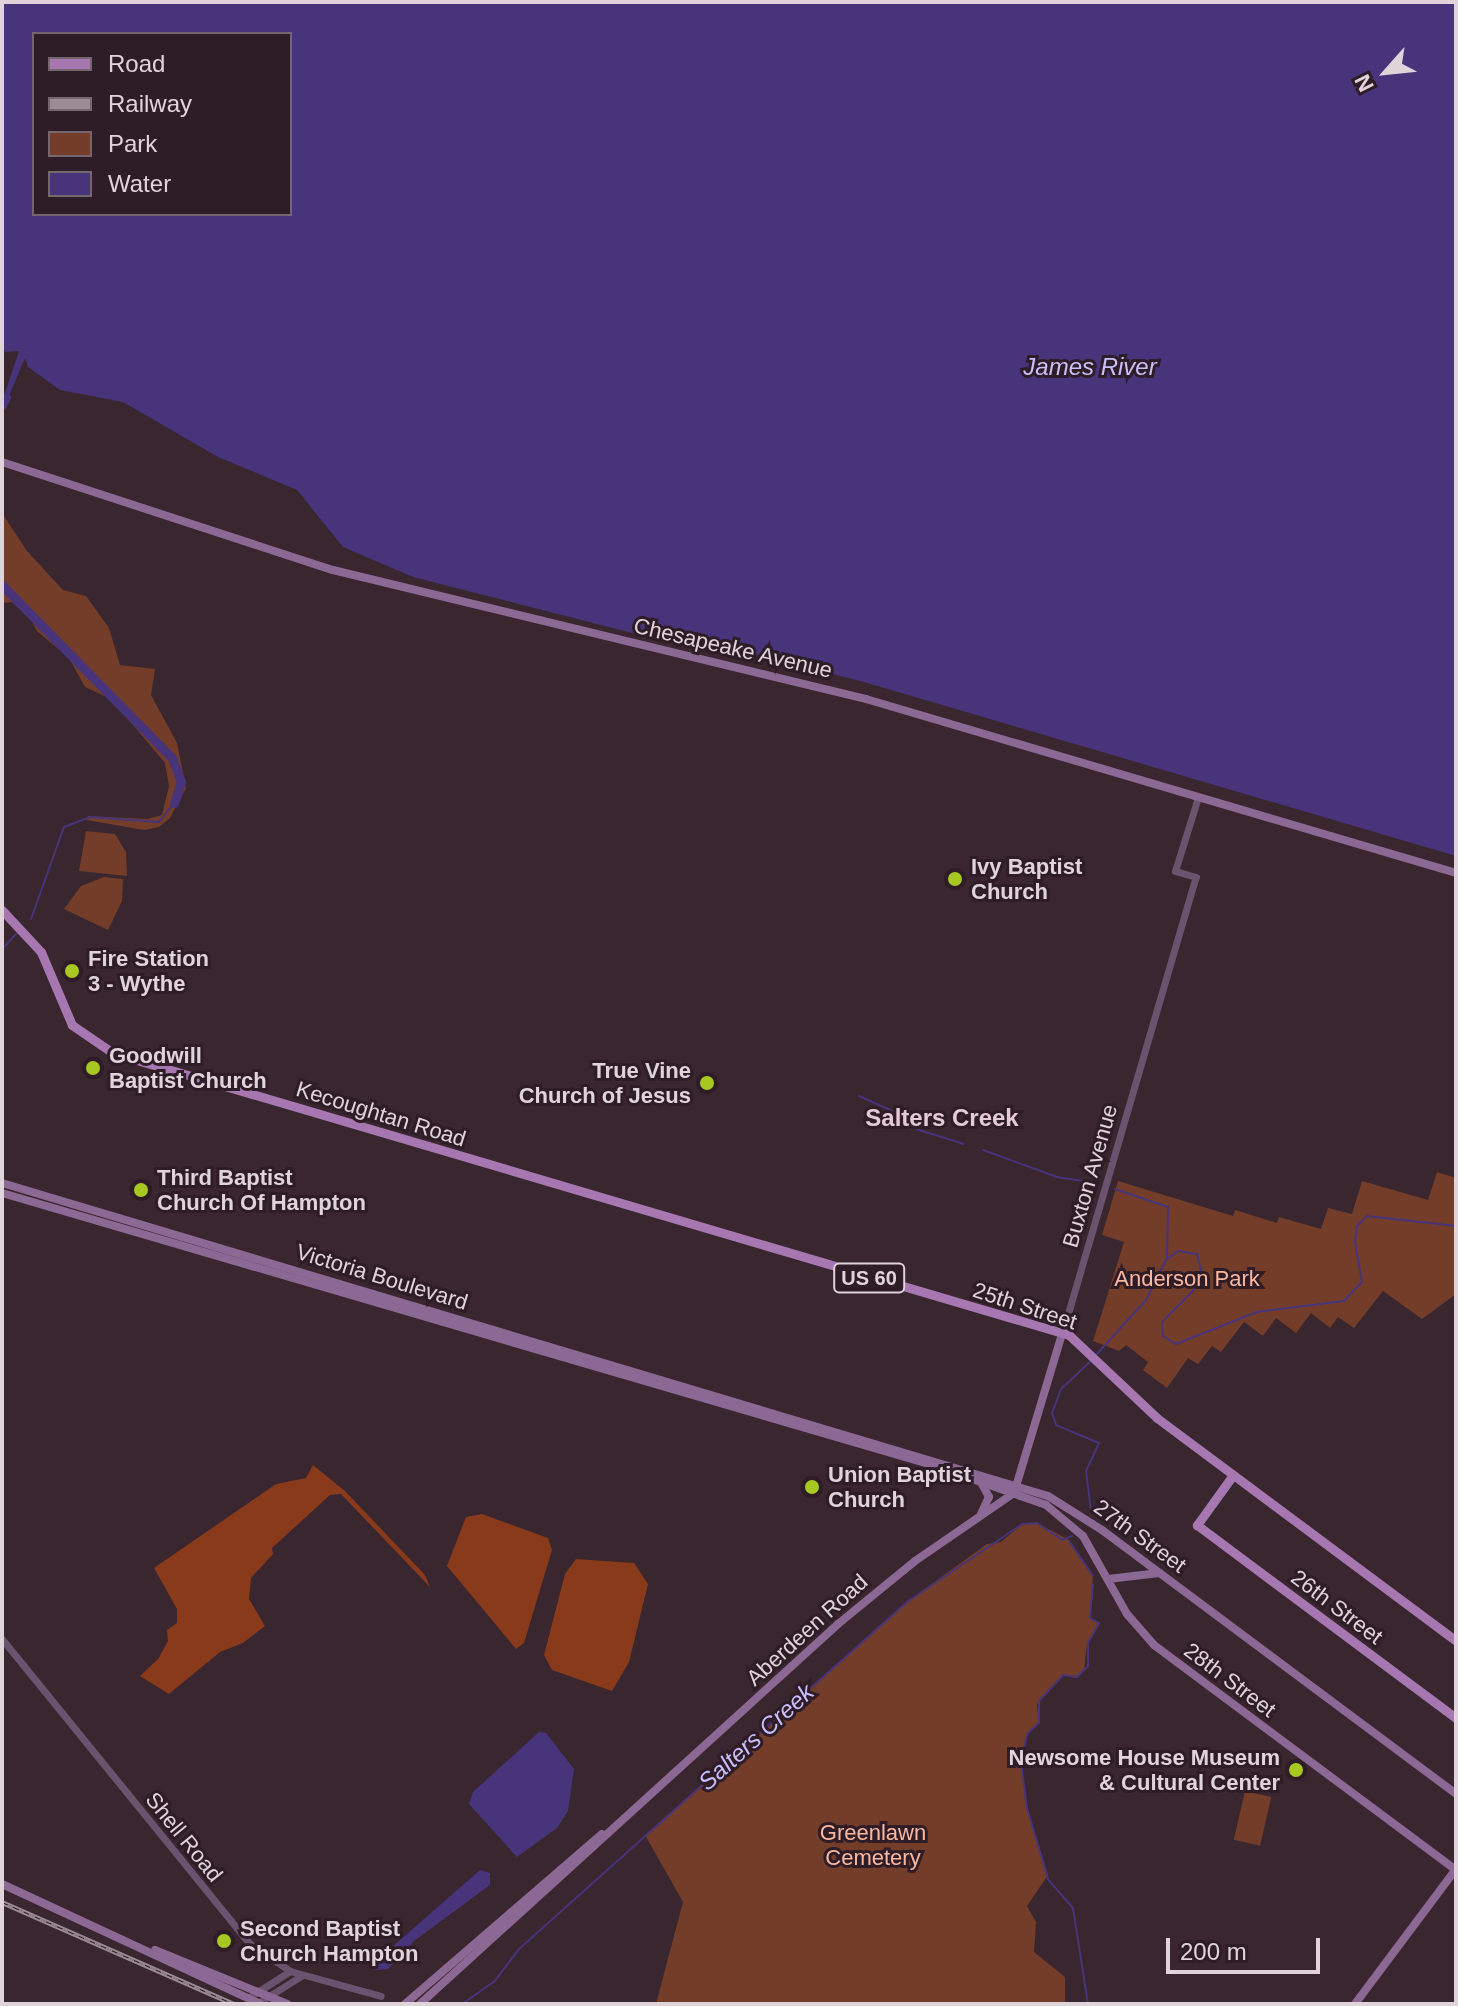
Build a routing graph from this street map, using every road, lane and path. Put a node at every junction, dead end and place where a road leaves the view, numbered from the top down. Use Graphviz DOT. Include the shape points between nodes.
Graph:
graph roads {
  1 [pos="2,462"];
  2 [pos="1198,797"];
  3 [pos="1456,873"];
  4 [pos="2,910"];
  5 [pos="2,1183"];
  6 [pos="2,1193"];
  7 [pos="589,1194"];
  8 [pos="1062,1334"];
  9 [pos="752,1409"];
  10 [pos="1233,1475"];
  11 [pos="978,1482"];
  12 [pos="1016,1489"];
  13 [pos="980,1516"];
  14 [pos="1160,1573"];
  15 [pos="1108,1579"];
  16 [pos="2,1639"];
  17 [pos="1456,1641"];
  18 [pos="1456,1718"];
  19 [pos="1456,1794"];
  20 [pos="628,1814"];
  21 [pos="1456,1869"];
  22 [pos="2,1884"];
  23 [pos="139,1945"];
  24 [pos="290,1971"];
  25 [pos="301,1976"];
  26 [pos="258,1991"];
  27 [pos="269,1996"];
  28 [pos="381,1996"];
  29 [pos="248,1998"];
  30 [pos="259,2003"];
  31 [pos="287,2004"];
  32 [pos="405,2004"];
  33 [pos="420,2004"];
  34 [pos="1355,2004"];
  1 -- 2 [label="main road, Chesapeake Avenue" via="333,570 866,699"];
  2 -- 3 [label="main road, Chesapeake Avenue"];
  2 -- 8 [label="street, Buxton Avenue" via="1175,871 1196,877"];
  4 -- 7 [label="main road, Kecoughtan Road / US 60" via="34,941 67,1017 96,1046"];
  5 -- 9 [label="main road, Victoria Boulevard"];
  6 -- 9 [label="main road, Victoria Boulevard"];
  7 -- 8 [label="main road, 25th Street / US 60"];
  8 -- 10 [label="main road, 25th Street / US 60" via="1090,1350 1157,1418"];
  8 -- 12 [label="main road, Buxton Avenue"];
  9 -- 11 [label="main road, 27th Street"];
  9 -- 12 [label="main road, 27th Street"];
  10 -- 17 [label="main road, 25th Street / US 60"];
  10 -- 18 [label="main road, 26th Street" via="1197,1525"];
  11 -- 12 [label="main road, 27th Street"];
  11 -- 13 [label="main road" via="989,1494"];
  12 -- 13 [label="main road, Aberdeen Road"];
  12 -- 14 [label="main road, 27th Street" via="1066,1505"];
  12 -- 15 [label="main road, 28th Street" via="1070,1523"];
  13 -- 20 [label="main road, Aberdeen Road" via="863,1603"];
  14 -- 15 [label="main road"];
  14 -- 19 [label="main road, 27th Street"];
  15 -- 21 [label="main road, 28th Street" via="1154,1645"];
  16 -- 24 [label="street, Shell Road" via="241,1934"];
  20 -- 32 [label="main road, Aberdeen Road"];
  20 -- 33 [label="main road, Aberdeen Road"];
  21 -- 34 [label="main road"];
  22 -- 23 [label="main road"];
  23 -- 26 [label="main road"];
  23 -- 29 [label="main road"];
  24 -- 25 [label="street, Shell Road"];
  24 -- 26 [label="street"];
  25 -- 27 [label="street"];
  25 -- 28 [label="street, Shell Road"];
  26 -- 27 [label="main road"];
  26 -- 29 [label="street"];
  27 -- 30 [label="street"];
  27 -- 31 [label="main road"];
  29 -- 30 [label="main road"];
}
